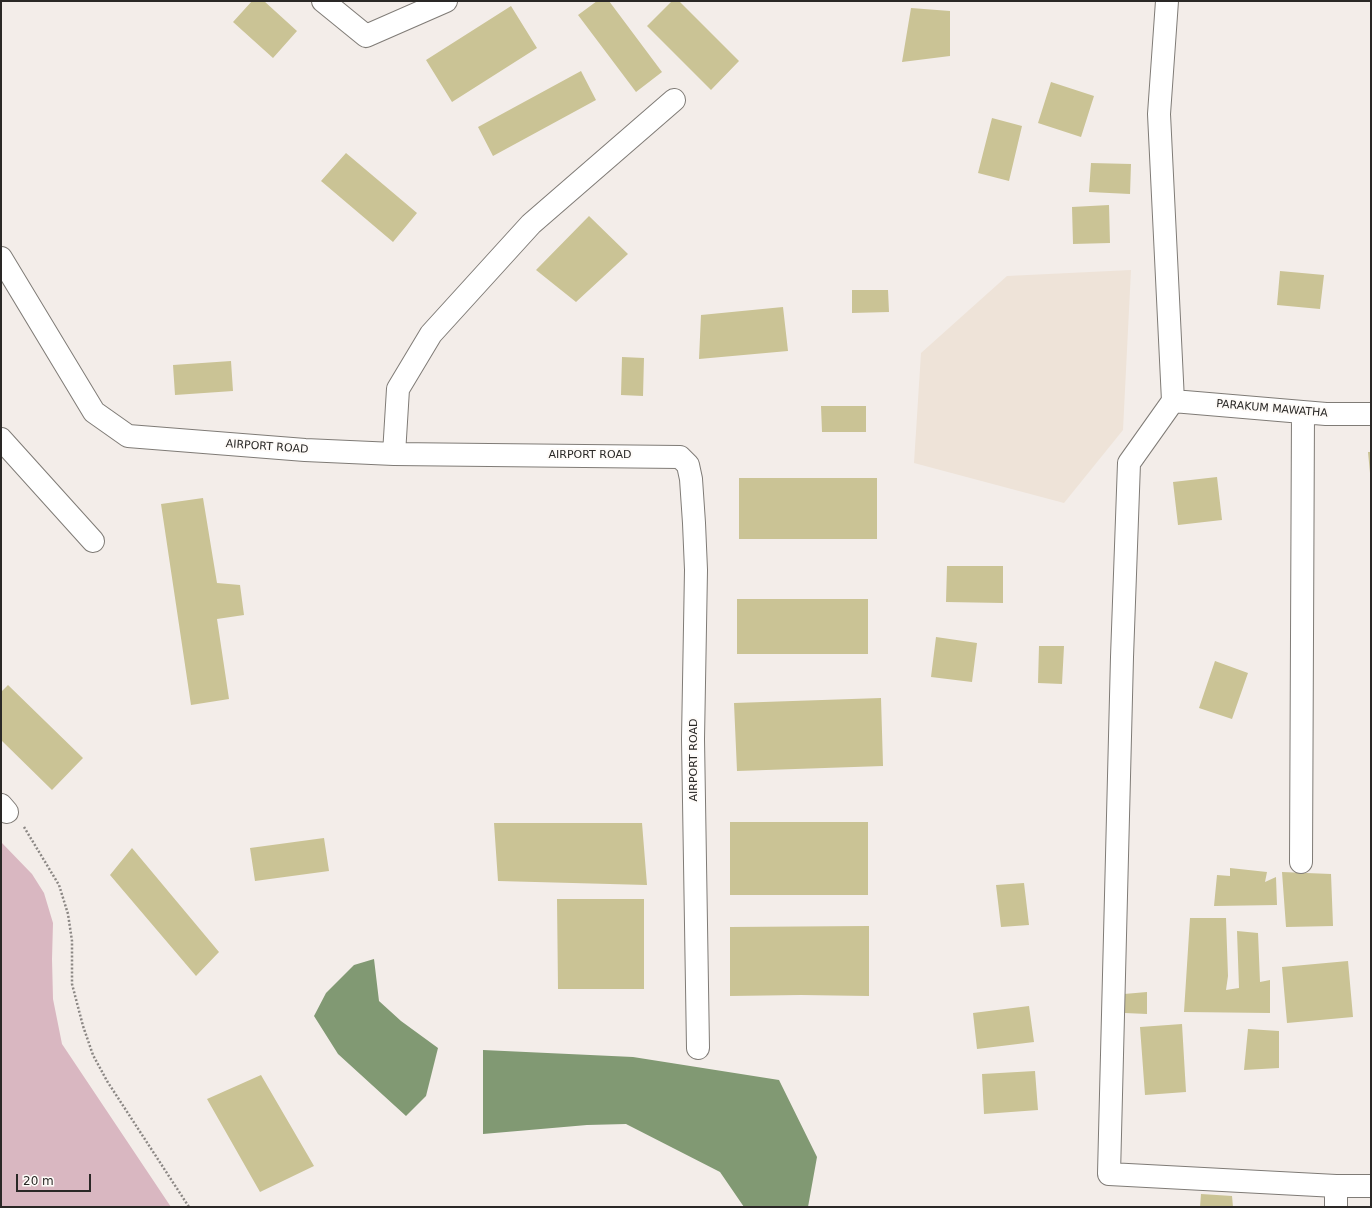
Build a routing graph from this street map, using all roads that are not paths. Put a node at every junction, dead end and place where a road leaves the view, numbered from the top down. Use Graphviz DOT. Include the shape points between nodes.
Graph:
graph roads {
  1 [pos="323,1"];
  2 [pos="446,1"];
  3 [pos="1167,1"];
  4 [pos="674,100"];
  5 [pos="1,258"];
  6 [pos="1173,401"];
  7 [pos="1303,412"];
  8 [pos="1371,414"];
  9 [pos="1,439"];
  10 [pos="394,454"];
  11 [pos="93,541"];
  12 [pos="1301,862"];
  13 [pos="698,1048"];
  14 [pos="1371,1186"];
  15 [pos="1336,1197"];
  1 -- 2 [label="street" via="366,36"];
  3 -- 6 [label="street" via="1159,114"];
  4 -- 10 [label="street" via="531,224 431,334 398,389"];
  5 -- 10 [label="street, AIRPORT ROAD" via="94,412 128,436 304,450"];
  6 -- 7 [label="street, PARAKUM MAWATHA"];
  6 -- 15 [label="street" via="1129,463 1109,1174"];
  7 -- 8 [label="street, PARAKUM MAWATHA"];
  7 -- 12 [label="street"];
  9 -- 11 [label="street"];
  10 -- 13 [label="street, AIRPORT ROAD" via="680,457 688,466 693,501 696,570 693,739"];
  14 -- 15 [label="street"];
}
